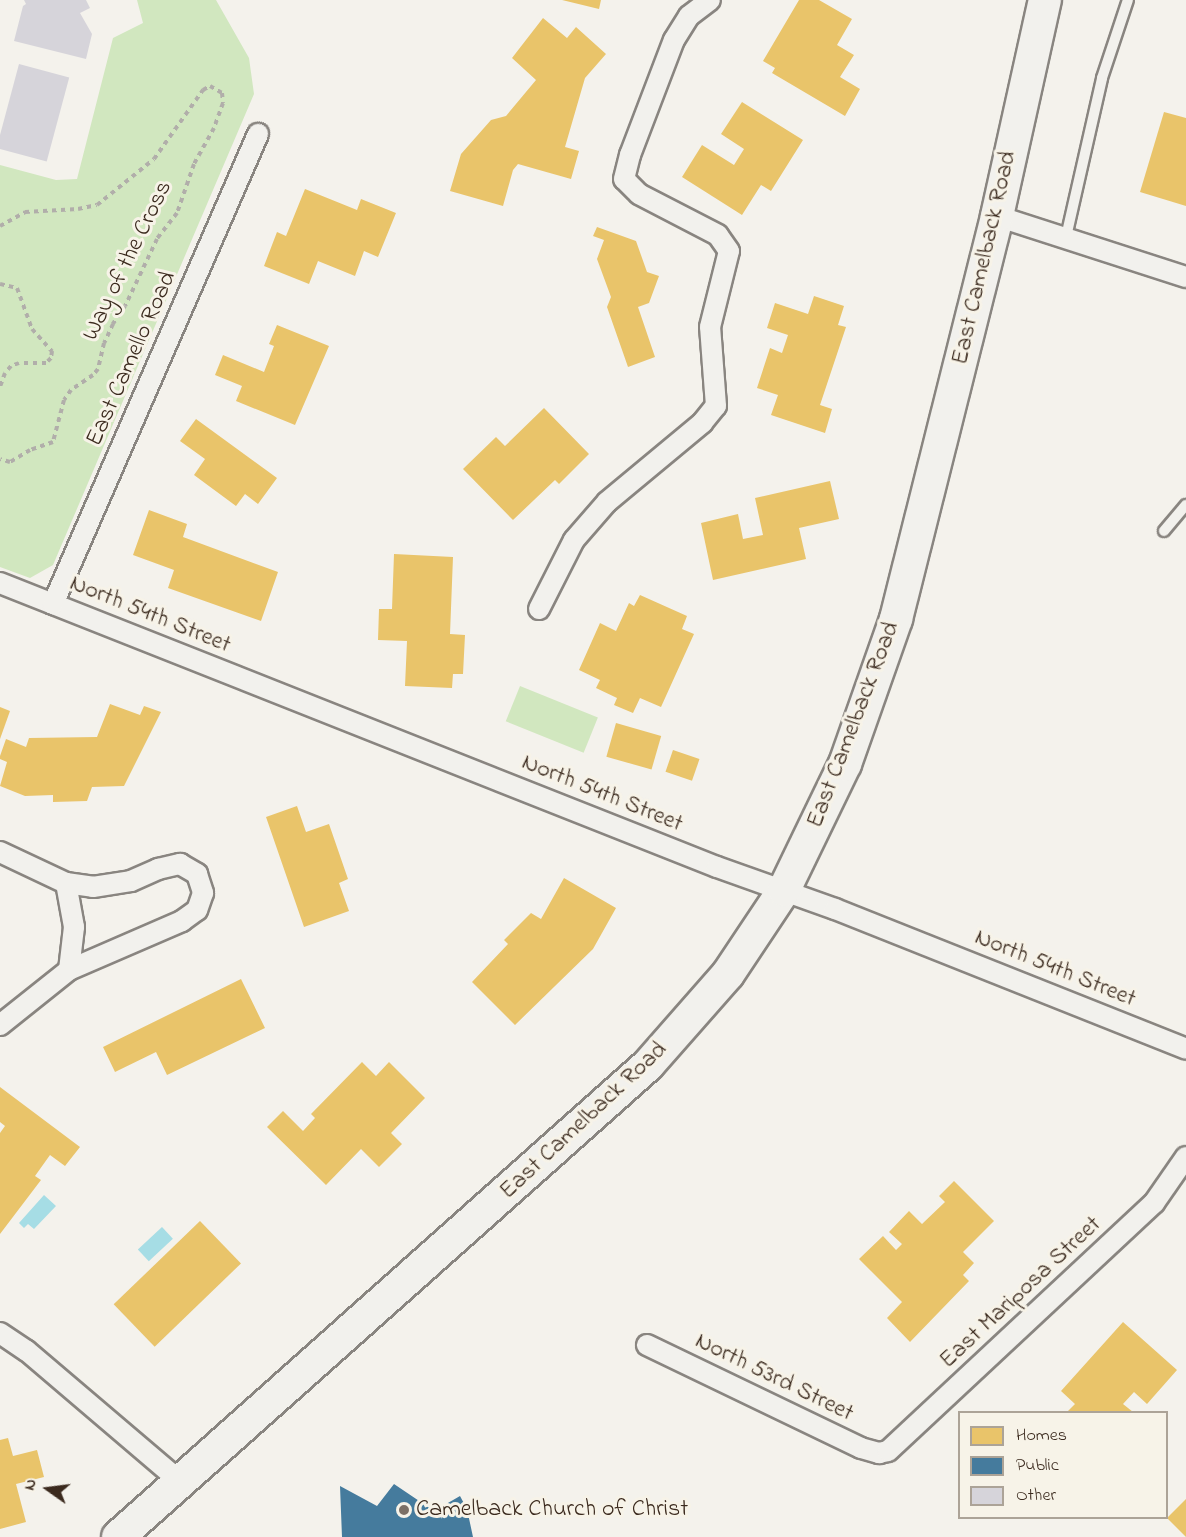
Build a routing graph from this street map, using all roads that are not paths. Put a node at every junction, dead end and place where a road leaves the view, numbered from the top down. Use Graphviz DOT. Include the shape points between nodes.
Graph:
graph roads {
  1 [pos="710,0"];
  2 [pos="1045,0"];
  3 [pos="1128,0"];
  4 [pos="258,134"];
  5 [pos="997,216"];
  6 [pos="1066,237"];
  7 [pos="1186,277"];
  8 [pos="1186,506"];
  9 [pos="1164,531"];
  10 [pos="0,583"];
  11 [pos="53,604"];
  12 [pos="539,609"];
  13 [pos="0,852"];
  14 [pos="66,883"];
  15 [pos="784,891"];
  16 [pos="69,969"];
  17 [pos="0,1025"];
  18 [pos="1186,1049"];
  19 [pos="1186,1157"];
  20 [pos="0,1333"];
  21 [pos="647,1345"];
  22 [pos="879,1453"];
  23 [pos="180,1481"];
  24 [pos="118,1537"];
  1 -- 12 [label="street" via="689,16 674,40 624,179 639,194 718,235 729,251 710,327 717,406 607,502 574,540"];
  2 -- 5 [label="main road, East Camelback Road"];
  3 -- 6 [label="lane" via="1102,78"];
  4 -- 11 [label="street, East Camello Road"];
  5 -- 6 [label="street"];
  5 -- 15 [label="main road, East Camelback Road" via="893,629 845,764"];
  6 -- 7 [label="street"];
  8 -- 9 [label="lane"];
  10 -- 11 [label="street, North 54th Street"];
  11 -- 15 [label="street, North 54th Street"];
  13 -- 14 [label="street"];
  14 -- 16 [label="street" via="74,927"];
  14 -- 16 [label="street" via="93,887 131,881 180,864 197,874 203,893 197,910 182,921"];
  15 -- 18 [label="street, North 54th Street"];
  15 -- 23 [label="main road, East Camelback Road" via="728,974 648,1065"];
  16 -- 17 [label="street"];
  19 -- 22 [label="street, East Mariposa Street" via="1154,1203 895,1445"];
  20 -- 23 [label="street" via="27,1351"];
  21 -- 22 [label="street, North 53rd Street" via="861,1448"];
  23 -- 24 [label="main road, East Camelback Road"];
}
